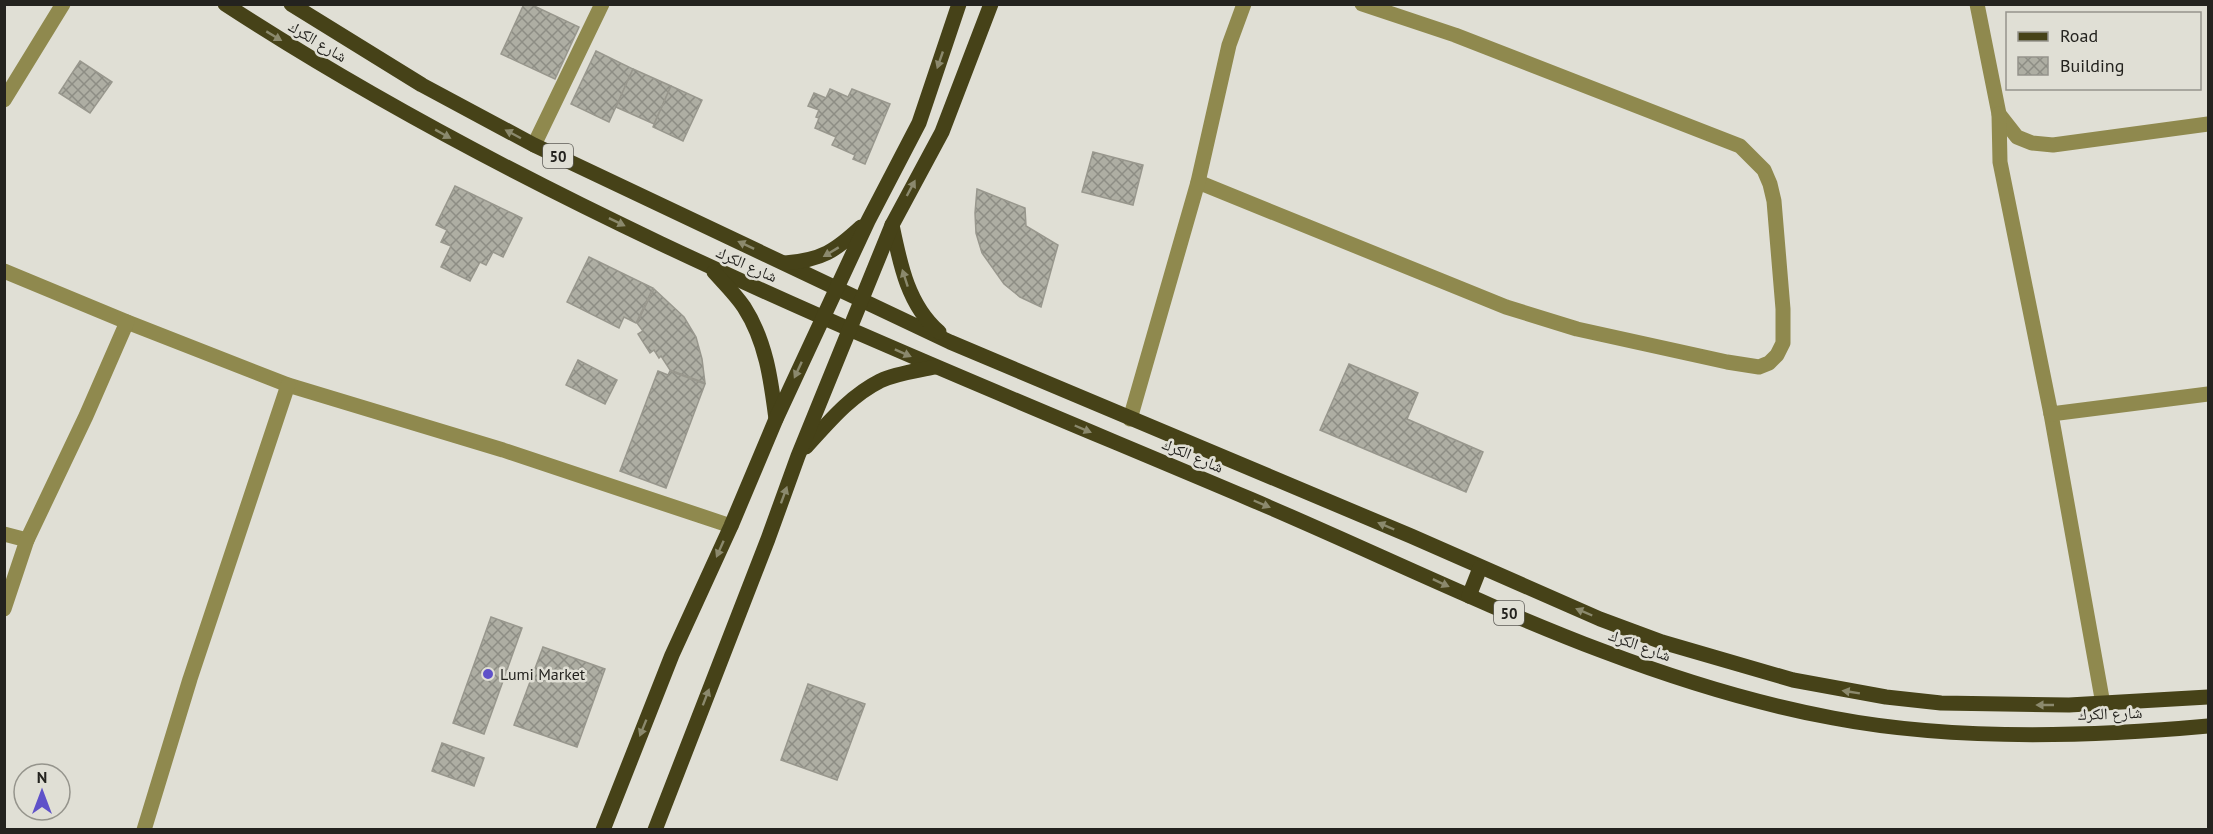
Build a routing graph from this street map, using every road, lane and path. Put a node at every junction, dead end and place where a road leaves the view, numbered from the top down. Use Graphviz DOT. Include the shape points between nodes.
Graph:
graph roads {
  1 [pos="63,4"];
  2 [pos="225,4"];
  3 [pos="291,4"];
  4 [pos="602,4"];
  5 [pos="959,4"];
  6 [pos="991,4"];
  7 [pos="1244,4"];
  8 [pos="1362,4"];
  9 [pos="1977,4"];
  10 [pos="4,100"];
  11 [pos="1999,114"];
  12 [pos="2208,124"];
  13 [pos="534,145"];
  14 [pos="1198,182"];
  15 [pos="868,221"];
  16 [pos="892,225"];
  17 [pos="785,263"];
  18 [pos="710,267"];
  19 [pos="4,271"];
  20 [pos="837,288"];
  21 [pos="862,299"];
  22 [pos="823,317"];
  23 [pos="127,322"];
  24 [pos="850,329"];
  25 [pos="950,342"];
  26 [pos="935,367"];
  27 [pos="288,385"];
  28 [pos="2208,393"];
  29 [pos="2051,414"];
  30 [pos="776,419"];
  31 [pos="1130,419"];
  32 [pos="798,456"];
  33 [pos="731,526"];
  34 [pos="4,534"];
  35 [pos="27,540"];
  36 [pos="1480,568"];
  37 [pos="1468,596"];
  38 [pos="4,609"];
  39 [pos="2208,697"];
  40 [pos="2103,704"];
  41 [pos="2208,726"];
  42 [pos="144,830"];
  43 [pos="603,830"];
  44 [pos="655,830"];
  1 -- 10 [label="street"];
  2 -- 18 [label="main road, شارع الكرك / 50, one-way" via="455,140"];
  13 -- 3 [label="main road, شارع الكرك / 50, one-way" via="422,85"];
  4 -- 13 [label="street"];
  5 -- 15 [label="main road, one-way" via="919,123"];
  16 -- 6 [label="main road, one-way" via="942,132"];
  7 -- 14 [label="street" via="1229,45"];
  8 -- 14 [label="street" via="1455,35 1740,146 1764,170 1774,201 1783,309 1782,343 1777,355 1759,367 1577,329 1506,307"];
  9 -- 11 [label="street"];
  11 -- 12 [label="street" via="2017,137 2053,145"];
  11 -- 29 [label="street" via="2000,162"];
  17 -- 13 [label="main road, شارع الكرك / 50, one-way"];
  14 -- 31 [label="street"];
  15 -- 17 [label="main road, one-way" via="833,252"];
  15 -- 20 [label="main road"];
  16 -- 21 [label="main road"];
  25 -- 16 [label="main road, one-way" via="920,310 908,287"];
  17 -- 20 [label="main road, شارع الكرك / 50"];
  18 -- 22 [label="main road, شارع الكرك / 50"];
  18 -- 30 [label="main road" via="743,305 754,325 769,370"];
  19 -- 23 [label="street"];
  20 -- 21 [label="main road, شارع الكرك / 50"];
  20 -- 22 [label="main road"];
  21 -- 24 [label="main road"];
  21 -- 25 [label="main road, شارع الكرك / 50"];
  22 -- 24 [label="main road, شارع الكرك / 50"];
  22 -- 30 [label="main road, one-way"];
  23 -- 27 [label="street"];
  23 -- 35 [label="street"];
  24 -- 26 [label="main road, شارع الكرك / 50, one-way"];
  24 -- 32 [label="main road"];
  25 -- 31 [label="main road, شارع الكرك / 50"];
  26 -- 32 [label="main road" via="881,381 863,392"];
  26 -- 37 [label="main road, شارع الكرك / 50, one-way" via="1330,533"];
  27 -- 33 [label="street" via="503,450"];
  27 -- 42 [label="street"];
  28 -- 29 [label="street"];
  29 -- 40 [label="street"];
  30 -- 33 [label="main road"];
  36 -- 31 [label="main road, شارع الكرك / 50, one-way"];
  44 -- 32 [label="main road, one-way"];
  33 -- 43 [label="main road, one-way" via="672,655"];
  34 -- 35 [label="street"];
  35 -- 38 [label="street"];
  36 -- 37 [label="main road"];
  40 -- 36 [label="main road, شارع الكرك / 50, one-way" via="1941,703 1793,680 1662,642"];
  37 -- 41 [label="main road, شارع الكرك / 50" via="1644,667 1760,702 1828,717 1974,733"];
  39 -- 40 [label="main road, شارع الكرك / 50"];
}
